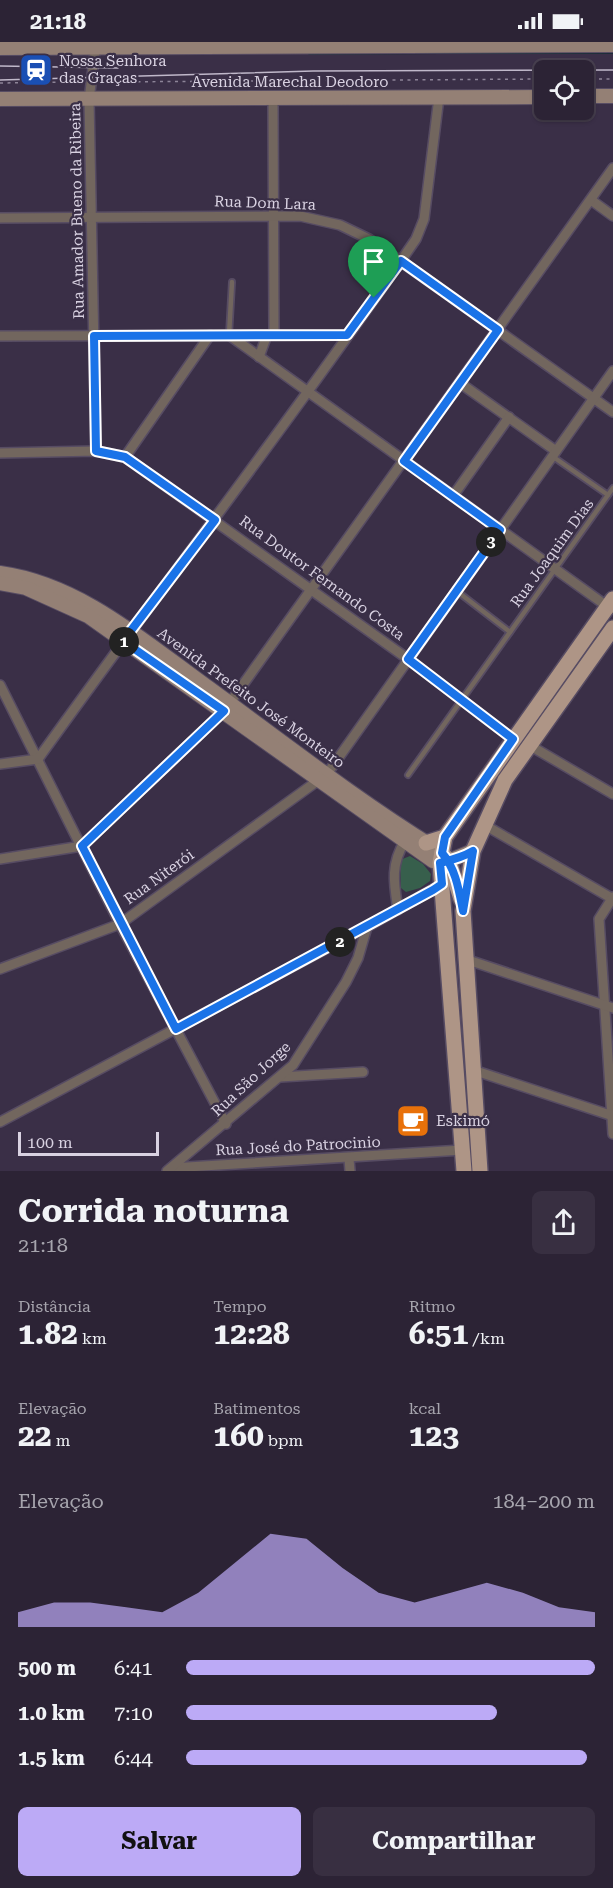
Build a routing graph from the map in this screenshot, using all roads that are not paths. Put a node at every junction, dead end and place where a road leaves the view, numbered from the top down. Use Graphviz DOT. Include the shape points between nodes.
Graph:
graph roads {
  1 [pos="96,44"];
  2 [pos="273,44"];
  3 [pos="451,44"];
  4 [pos="613,45"];
  5 [pos="0,48"];
  6 [pos="594,96"];
  7 [pos="613,96"];
  8 [pos="439,97"];
  9 [pos="534,97"];
  10 [pos="273,98"];
  11 [pos="0,99"];
  12 [pos="89,100"];
  13 [pos="613,168"];
  14 [pos="591,200"];
  15 [pos="273,215"];
  16 [pos="613,216"];
  17 [pos="92,217"];
  18 [pos="0,218"];
  19 [pos="401,261"];
  20 [pos="232,282"];
  21 [pos="498,330"];
  22 [pos="210,335"];
  23 [pos="229,335"];
  24 [pos="271,335"];
  25 [pos="347,335"];
  26 [pos="0,336"];
  27 [pos="94,336"];
  28 [pos="259,357"];
  29 [pos="613,371"];
  30 [pos="460,383"];
  31 [pos="308,390"];
  32 [pos="593,398"];
  33 [pos="613,412"];
  34 [pos="509,417"];
  35 [pos="96,451"];
  36 [pos="0,453"];
  37 [pos="554,453"];
  38 [pos="125,457"];
  39 [pos="404,461"];
  40 [pos="613,488"];
  41 [pos="608,495"];
  42 [pos="453,496"];
  43 [pos="215,520"];
  44 [pos="500,530"];
  45 [pos="555,569"];
  46 [pos="0,573"];
  47 [pos="0,583"];
  48 [pos="311,589"];
  49 [pos="457,591"];
  50 [pos="611,606"];
  51 [pos="613,628"];
  52 [pos="510,632"];
  53 [pos="126,636"];
  54 [pos="408,659"];
  55 [pos="0,685"];
  56 [pos="461,700"];
  57 [pos="227,707"];
  58 [pos="513,739"];
  59 [pos="529,745"];
  60 [pos="38,759"];
  61 [pos="0,764"];
  62 [pos="408,775"];
  63 [pos="323,777"];
  64 [pos="613,794"];
  65 [pos="483,824"];
  66 [pos="445,837"];
  67 [pos="405,842"];
  68 [pos="82,846"];
  69 [pos="423,848"];
  70 [pos="473,851"];
  71 [pos="0,859"];
  72 [pos="444,859"];
  73 [pos="449,881"];
  74 [pos="613,898"];
  75 [pos="398,910"];
  76 [pos="463,911"];
  77 [pos="120,924"];
  78 [pos="367,927"];
  79 [pos="465,959"];
  80 [pos="0,969"];
  81 [pos="610,1007"];
  82 [pos="176,1029"];
  83 [pos="473,1070"];
  84 [pos="363,1072"];
  85 [pos="280,1077"];
  86 [pos="612,1116"];
  87 [pos="0,1122"];
  88 [pos="226,1124"];
  89 [pos="613,1134"];
  90 [pos="462,1150"];
  91 [pos="349,1159"];
  92 [pos="248,1168"];
  93 [pos="169,1170"];
  94 [pos="350,1171"];
  95 [pos="464,1171"];
  96 [pos="480,1171"];
  1 -- 2 [label="main road"];
  1 -- 5 [label="main road"];
  1 -- 12 [label="street, Rua Amador Bueno da Ribeira"];
  2 -- 3 [label="main road"];
  3 -- 4 [label="main road"];
  6 -- 7 [label="main road"];
  8 -- 9 [label="main road, Avenida Marechal Deodoro"];
  8 -- 10 [label="main road, Avenida Marechal Deodoro"];
  8 -- 19 [label="street" via="424,219"];
  10 -- 12 [label="main road, Avenida Marechal Deodoro"];
  10 -- 15 [label="street"];
  11 -- 12 [label="main road, Avenida Marechal Deodoro"];
  12 -- 17 [label="street, Rua Amador Bueno da Ribeira"];
  13 -- 14 [label="street"];
  14 -- 16 [label="street"];
  14 -- 21 [label="street"];
  15 -- 17 [label="street, Rua Dom Lara"];
  15 -- 19 [label="street, Rua Dom Lara" via="340,225"];
  15 -- 24 [label="street"];
  17 -- 18 [label="street, Rua Dom Lara"];
  17 -- 27 [label="street, Rua Amador Bueno da Ribeira"];
  19 -- 21 [label="street, Rua Dom Lara"];
  19 -- 25 [label="street"];
  20 -- 23 [label="lane"];
  21 -- 30 [label="street"];
  21 -- 32 [label="street, Rua Dom Lara"];
  22 -- 23 [label="street"];
  22 -- 27 [label="street"];
  22 -- 38 [label="street"];
  23 -- 24 [label="street"];
  23 -- 28 [label="street"];
  24 -- 25 [label="street"];
  24 -- 28 [label="street"];
  25 -- 31 [label="street"];
  26 -- 27 [label="street"];
  27 -- 35 [label="street, Rua Amador Bueno da Ribeira"];
  28 -- 31 [label="street"];
  29 -- 32 [label="street, Rua Niterói"];
  30 -- 34 [label="street"];
  30 -- 39 [label="street"];
  31 -- 39 [label="street"];
  31 -- 43 [label="street"];
  32 -- 33 [label="street, Rua Dom Lara"];
  32 -- 37 [label="street, Rua Niterói"];
  34 -- 37 [label="street"];
  34 -- 42 [label="street"];
  35 -- 36 [label="street, Rua Doutor Fernando Costa"];
  35 -- 38 [label="street, Rua Doutor Fernando Costa"];
  37 -- 41 [label="lane"];
  37 -- 44 [label="street, Rua Niterói"];
  38 -- 43 [label="street, Rua Doutor Fernando Costa"];
  39 -- 42 [label="street"];
  39 -- 48 [label="street"];
  40 -- 41 [label="lane, Rua Joaquim Dias"];
  41 -- 45 [label="lane, Rua Joaquim Dias"];
  42 -- 44 [label="street"];
  43 -- 48 [label="street, Rua Doutor Fernando Costa"];
  43 -- 53 [label="street"];
  44 -- 45 [label="street"];
  44 -- 49 [label="street, Rua Niterói"];
  45 -- 50 [label="street"];
  45 -- 52 [label="lane, Rua Joaquim Dias"];
  46 -- 53 [label="main road, Avenida Prefeito José Monteiro" via="50,586"];
  47 -- 53 [label="main road, Avenida Prefeito José Monteiro" via="46,595"];
  48 -- 54 [label="street, Rua Doutor Fernando Costa"];
  48 -- 57 [label="street"];
  49 -- 52 [label="lane"];
  49 -- 54 [label="street, Rua Niterói"];
  50 -- 58 [label="main road"];
  51 -- 59 [label="main road"];
  52 -- 56 [label="lane, Rua Joaquim Dias"];
  53 -- 57 [label="main road, Avenida Prefeito José Monteiro"];
  53 -- 60 [label="street"];
  54 -- 56 [label="street, Rua Doutor Fernando Costa"];
  54 -- 63 [label="street, Rua Niterói"];
  55 -- 60 [label="street"];
  56 -- 58 [label="street, Rua Doutor Fernando Costa"];
  56 -- 62 [label="lane, Rua Joaquim Dias"];
  57 -- 63 [label="main road, Avenida Prefeito José Monteiro"];
  57 -- 68 [label="street"];
  58 -- 66 [label="main road"];
  59 -- 64 [label="street"];
  59 -- 65 [label="main road"];
  60 -- 61 [label="street"];
  60 -- 68 [label="street"];
  63 -- 67 [label="main road, Avenida Prefeito José Monteiro"];
  63 -- 69 [label="main road, Avenida Prefeito José Monteiro"];
  63 -- 77 [label="street, Rua Niterói"];
  65 -- 70 [label="main road"];
  65 -- 74 [label="street"];
  66 -- 69 [label="main road"];
  66 -- 72 [label="main road"];
  67 -- 69 [label="main road, Avenida Prefeito José Monteiro"];
  67 -- 75 [label="street" via="395,858 393,871"];
  68 -- 71 [label="street"];
  68 -- 77 [label="street"];
  69 -- 72 [label="main road, Avenida Prefeito José Monteiro"];
  70 -- 72 [label="main road"];
  70 -- 76 [label="main road"];
  72 -- 73 [label="main road"];
  73 -- 75 [label="street"];
  73 -- 76 [label="main road"];
  73 -- 90 [label="main road"];
  74 -- 81 [label="street" via="598,919"];
  75 -- 78 [label="street"];
  76 -- 79 [label="main road"];
  77 -- 80 [label="street, Rua Niterói"];
  77 -- 82 [label="street"];
  78 -- 82 [label="street"];
  78 -- 85 [label="street, Rua São Jorge" via="346,982 304,1052"];
  79 -- 81 [label="street"];
  79 -- 83 [label="main road"];
  81 -- 86 [label="street"];
  82 -- 87 [label="street"];
  82 -- 88 [label="street"];
  83 -- 86 [label="street"];
  83 -- 96 [label="main road"];
  84 -- 85 [label="street"];
  85 -- 88 [label="street, Rua São Jorge"];
  86 -- 89 [label="street"];
  88 -- 93 [label="street, Rua São Jorge"];
  90 -- 91 [label="street, Rua José do Patrocinio"];
  90 -- 95 [label="main road"];
  91 -- 92 [label="street, Rua José do Patrocinio"];
  91 -- 94 [label="street"];
  92 -- 93 [label="street, Rua José do Patrocinio"];
}
